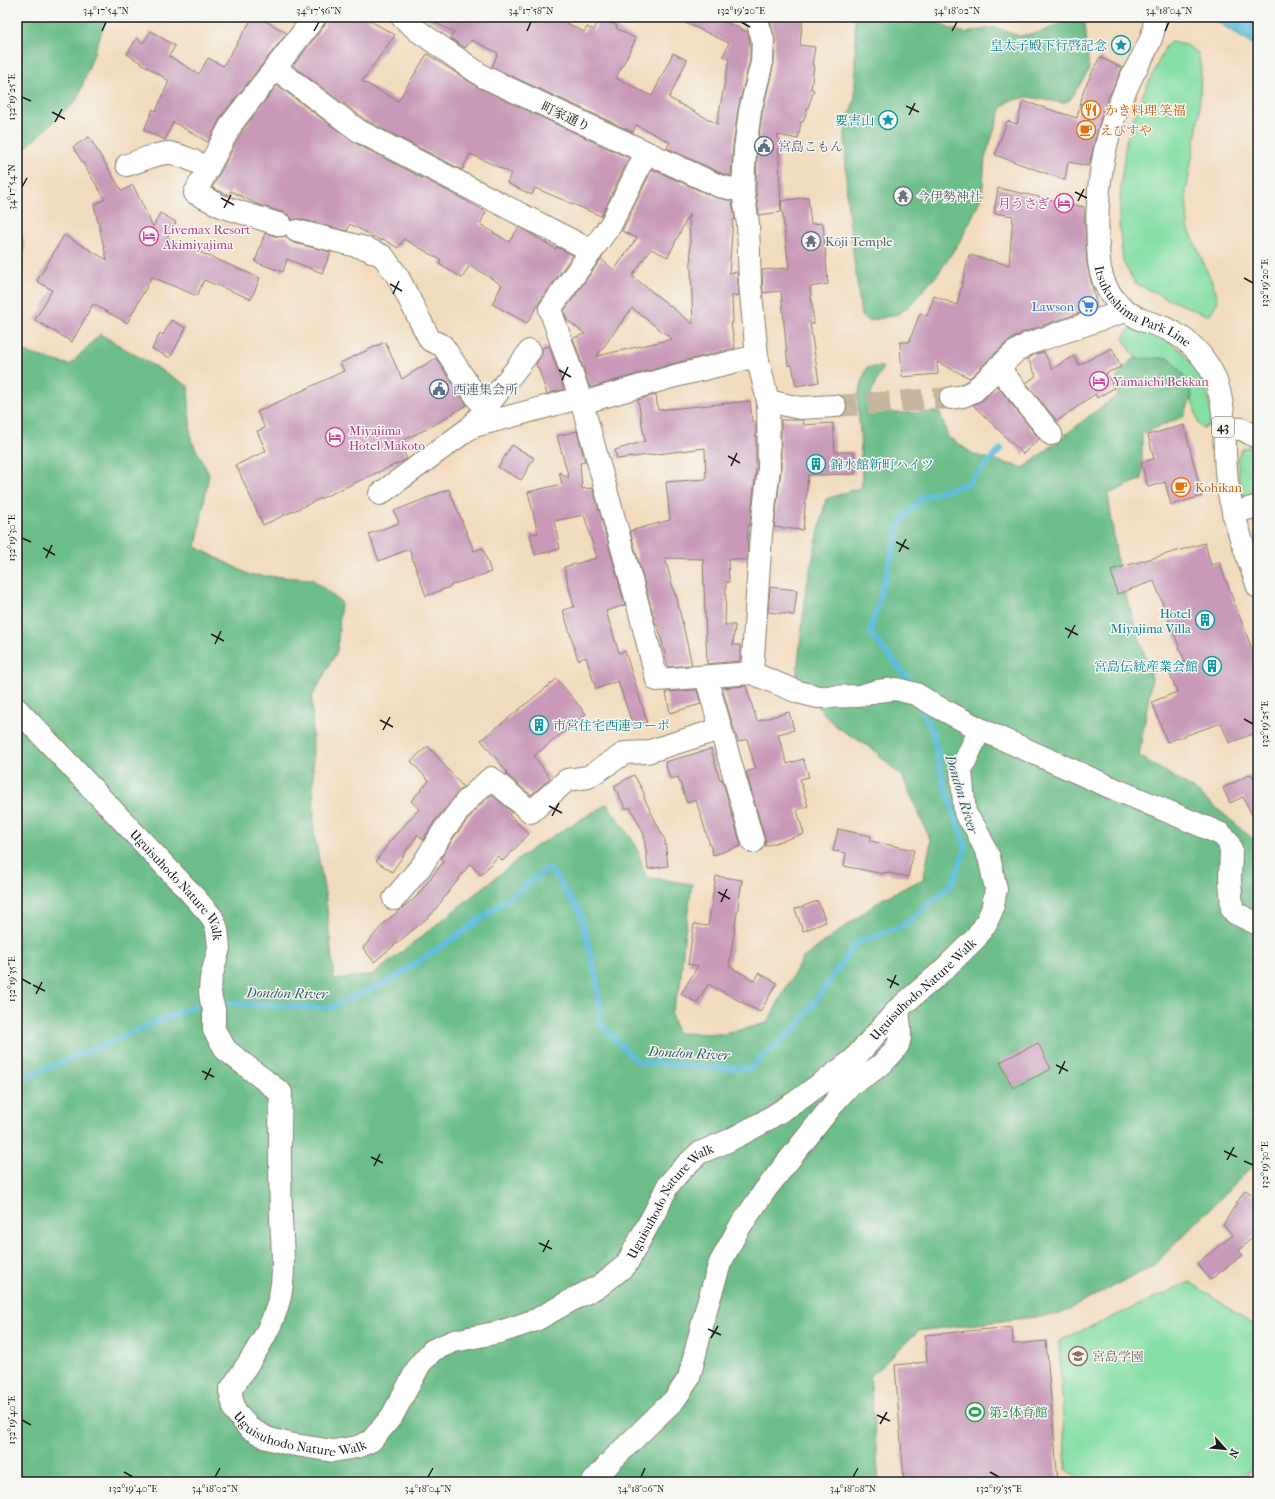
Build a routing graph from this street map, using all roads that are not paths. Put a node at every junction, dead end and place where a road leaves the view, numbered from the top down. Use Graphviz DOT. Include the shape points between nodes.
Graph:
graph roads {
  1 [pos="315,17"];
  2 [pos="402,17"];
  3 [pos="756,17"];
  4 [pos="1154,18"];
  5 [pos="275,68"];
  6 [pos="646,153"];
  7 [pos="127,165"];
  8 [pos="208,168"];
  9 [pos="743,191"];
  10 [pos="592,251"];
  11 [pos="1125,311"];
  12 [pos="530,350"];
  13 [pos="757,356"];
  14 [pos="998,367"];
  15 [pos="951,398"];
  16 [pos="581,401"];
  17 [pos="768,401"];
  18 [pos="835,406"];
  19 [pos="485,410"];
  20 [pos="471,427"];
  21 [pos="1224,428"];
  22 [pos="1051,434"];
  23 [pos="1258,438"];
  24 [pos="380,494"];
  25 [pos="1258,506"];
  26 [pos="1233,513"];
  27 [pos="1258,587"];
  28 [pos="752,673"];
  29 [pos="706,677"];
  30 [pos="17,708"];
  31 [pos="720,729"];
  32 [pos="980,729"];
  33 [pos="753,842"];
  34 [pos="394,899"];
  35 [pos="1258,924"];
  36 [pos="898,1009"];
  37 [pos="593,1482"];
  1 -- 5 [label="street"];
  2 -- 6 [label="street, 町家通り" via="484,77"];
  3 -- 9 [label="street" via="763,40 762,62 750,111"];
  4 -- 11 [label="street, Itsukushima Park Line / 43" via="1153,33 1120,101 1111,127 1100,182 1100,264 1104,282 1112,298"];
  5 -- 8 [label="street" via="232,123"];
  5 -- 10 [label="street" via="359,131"];
  6 -- 9 [label="street, 町家通り" via="719,186"];
  6 -- 10 [label="street" via="611,224"];
  7 -- 8 [label="street" via="168,153 188,158"];
  8 -- 19 [label="street" via="195,193 222,206 289,228 365,248 383,256 398,277 430,340 443,346"];
  9 -- 13 [label="street" via="748,224 750,284"];
  10 -- 16 [label="street" via="550,309"];
  11 -- 14 [label="street" via="1028,344"];
  11 -- 21 [label="street, Itsukushima Park Line / 43" via="1173,332 1198,352 1216,380"];
  12 -- 19 [label="street"];
  13 -- 16 [label="street"];
  13 -- 17 [label="street"];
  14 -- 15 [label="street" via="974,391"];
  14 -- 22 [label="street"];
  16 -- 20 [label="street"];
  16 -- 29 [label="street" via="657,680"];
  17 -- 18 [label="street" via="800,408"];
  17 -- 28 [label="street" via="769,469 761,534"];
  19 -- 20 [label="street"];
  20 -- 24 [label="street"];
  21 -- 23 [label="street" via="1242,430"];
  21 -- 26 [label="street, Itsukushima Park Line / 43" via="1228,487"];
  25 -- 26 [label="street"];
  26 -- 27 [label="street, Itsukushima Park Line / 43"];
  28 -- 29 [label="street"];
  28 -- 32 [label="street" via="798,692 818,697 858,696 896,689 916,694"];
  29 -- 31 [label="street"];
  30 -- 36 [label="street, Uguisuhodo Nature Walk" via="212,917 219,941 211,978 214,1030 226,1050 281,1093 279,1143 283,1259 279,1299 274,1316 262,1339 230,1391 235,1411 249,1428 267,1438 333,1451 357,1447 371,1441 392,1416 420,1364 433,1350 454,1341 500,1332 536,1320 601,1285 626,1265 668,1185 699,1153 760,1124 803,1097 852,1061"];
  31 -- 33 [label="street"];
  31 -- 34 [label="street" via="647,752 625,753 588,777 567,780 531,812 491,778 468,799 444,830 423,864"];
  32 -- 35 [label="street" via="1220,834 1228,841 1231,850 1232,908 1235,913"];
  32 -- 36 [label="street, Uguisuhodo Nature Walk" via="961,770 965,813 976,829 989,857 993,873 996,890 992,910 976,938"];
  36 -- 37 [label="street" via="900,1037 893,1052 882,1064 851,1084 838,1098 766,1189 739,1228 720,1263 689,1378 675,1399"];
}
